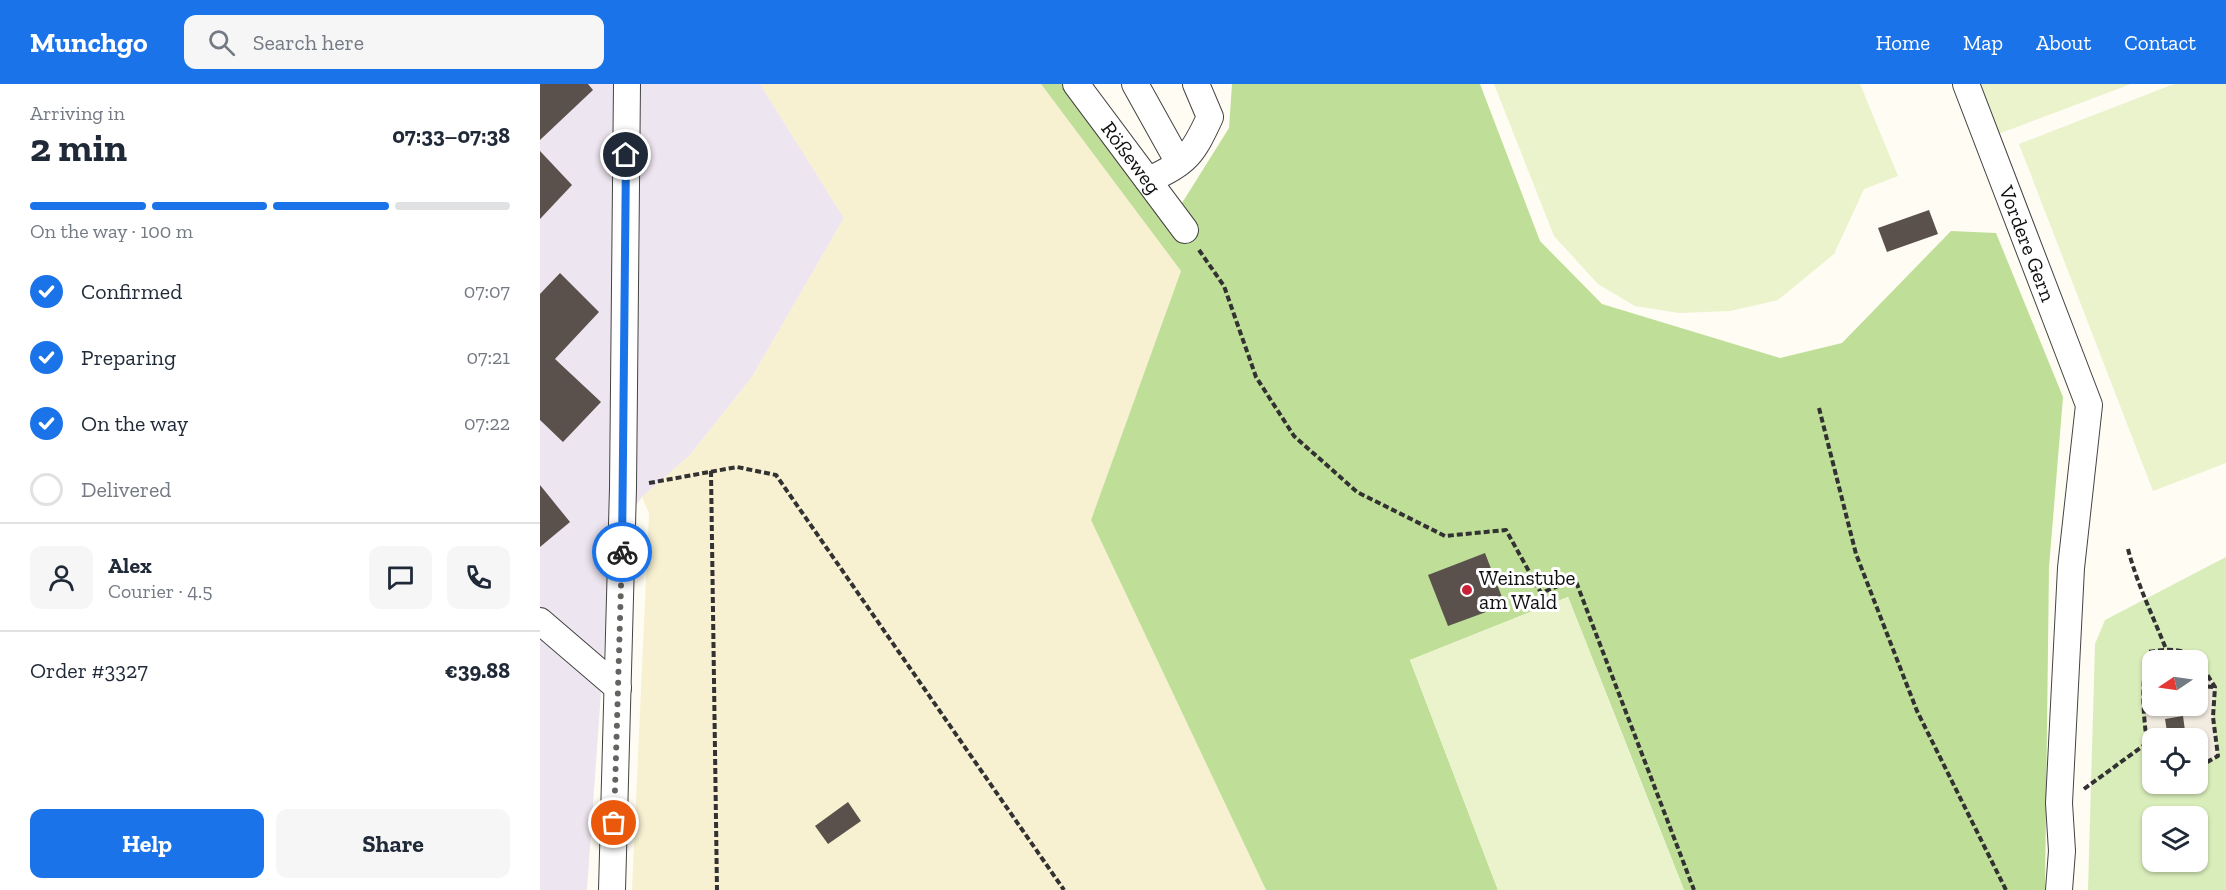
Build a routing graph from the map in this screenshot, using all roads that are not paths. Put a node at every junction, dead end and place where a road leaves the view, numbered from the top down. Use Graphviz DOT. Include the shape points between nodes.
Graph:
graph roads {
  1 [pos="627,84"];
  2 [pos="1076,84"];
  3 [pos="1135,84"];
  4 [pos="1196,84"];
  5 [pos="1966,84"];
  6 [pos="1179,163"];
  7 [pos="1148,180"];
  8 [pos="1185,230"];
  9 [pos="540,621"];
  10 [pos="618,688"];
  11 [pos="612,890"];
  12 [pos="2059,890"];
  1 -- 10 [label="street"];
  2 -- 7 [label="street, Rößeweg"];
  3 -- 6 [label="street"];
  4 -- 6 [label="street" via="1210,117 1195,150"];
  5 -- 12 [label="street, Vordere Gern" via="2088,405 2071,568 2059,803"];
  6 -- 7 [label="street"];
  7 -- 8 [label="street, Rößeweg"];
  9 -- 10 [label="street"];
  10 -- 11 [label="street"];
}
